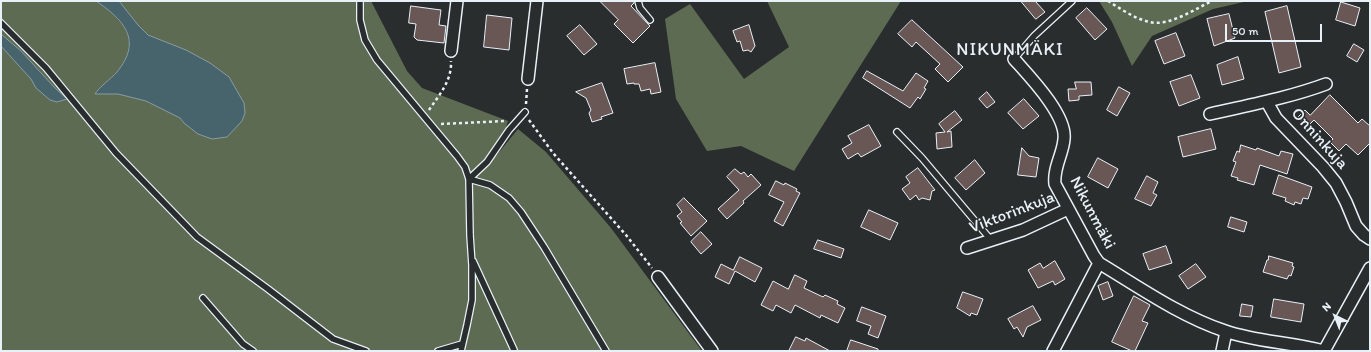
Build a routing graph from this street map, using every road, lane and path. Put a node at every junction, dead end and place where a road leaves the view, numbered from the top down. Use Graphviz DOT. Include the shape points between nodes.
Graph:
graph roads {
  1 [pos="360,1"];
  2 [pos="458,1"];
  3 [pos="537,1"];
  4 [pos="638,1"];
  5 [pos="1072,1"];
  6 [pos="1108,1"];
  7 [pos="1212,1"];
  8 [pos="650,20"];
  9 [pos="1,23"];
  10 [pos="451,51"];
  11 [pos="1014,59"];
  12 [pos="528,79"];
  13 [pos="1326,84"];
  14 [pos="1267,102"];
  15 [pos="525,112"];
  16 [pos="1210,114"];
  17 [pos="424,117"];
  18 [pos="517,120"];
  19 [pos="430,125"];
  20 [pos="897,132"];
  21 [pos="469,179"];
  22 [pos="1068,209"];
  23 [pos="991,240"];
  24 [pos="1370,240"];
  25 [pos="968,248"];
  26 [pos="471,259"];
  27 [pos="1099,263"];
  28 [pos="1370,268"];
  29 [pos="658,276"];
  30 [pos="203,298"];
  31 [pos="1226,332"];
  32 [pos="462,344"];
  33 [pos="514,350"];
  34 [pos="253,351"];
  35 [pos="366,351"];
  36 [pos="438,351"];
  37 [pos="461,351"];
  38 [pos="464,351"];
  39 [pos="606,351"];
  40 [pos="712,351"];
  41 [pos="1053,351"];
  42 [pos="1222,351"];
  43 [pos="1324,351"];
  1 -- 17 [label="lane" via="360,20 365,40 377,60"];
  2 -- 10 [label="street"];
  3 -- 12 [label="street"];
  4 -- 8 [label="lane" via="640,8"];
  5 -- 11 [label="lane, Nikunmäki" via="1034,36"];
  6 -- 7 [label="path" via="1151,23 1167,22"];
  9 -- 35 [label="lane" via="46,68 116,153 197,236 333,339"];
  10 -- 17 [label="path" via="451,68 447,84"];
  11 -- 22 [label="street, Nikunmäki" via="1041,88 1064,129 1065,138 1054,175 1055,184"];
  12 -- 15 [label="path"];
  13 -- 14 [label="street, Onninkuja"];
  14 -- 16 [label="street, Onninkuja"];
  14 -- 24 [label="street, Onninkuja" via="1276,118 1336,183 1356,226"];
  15 -- 18 [label="lane"];
  15 -- 29 [label="path" via="529,122 553,153 626,235"];
  17 -- 19 [label="lane"];
  18 -- 19 [label="path"];
  18 -- 21 [label="lane" via="487,162"];
  19 -- 21 [label="lane" via="465,167"];
  20 -- 23 [label="lane"];
  21 -- 26 [label="lane"];
  21 -- 39 [label="lane" via="490,185 509,198 521,212"];
  22 -- 23 [label="street, Viktorinkuja" via="1030,227"];
  22 -- 27 [label="street, Nikunmäki"];
  23 -- 25 [label="street, Viktorinkuja"];
  26 -- 32 [label="lane" via="472,300"];
  26 -- 33 [label="lane"];
  27 -- 31 [label="street, Nikunmäki" via="1201,323"];
  27 -- 41 [label="street"];
  28 -- 43 [label="street"];
  29 -- 40 [label="street"];
  30 -- 34 [label="lane" via="243,344"];
  31 -- 42 [label="street"];
  31 -- 43 [label="street, Nikunmäki"];
  32 -- 36 [label="lane"];
  32 -- 37 [label="lane"];
  32 -- 38 [label="lane"];
}
